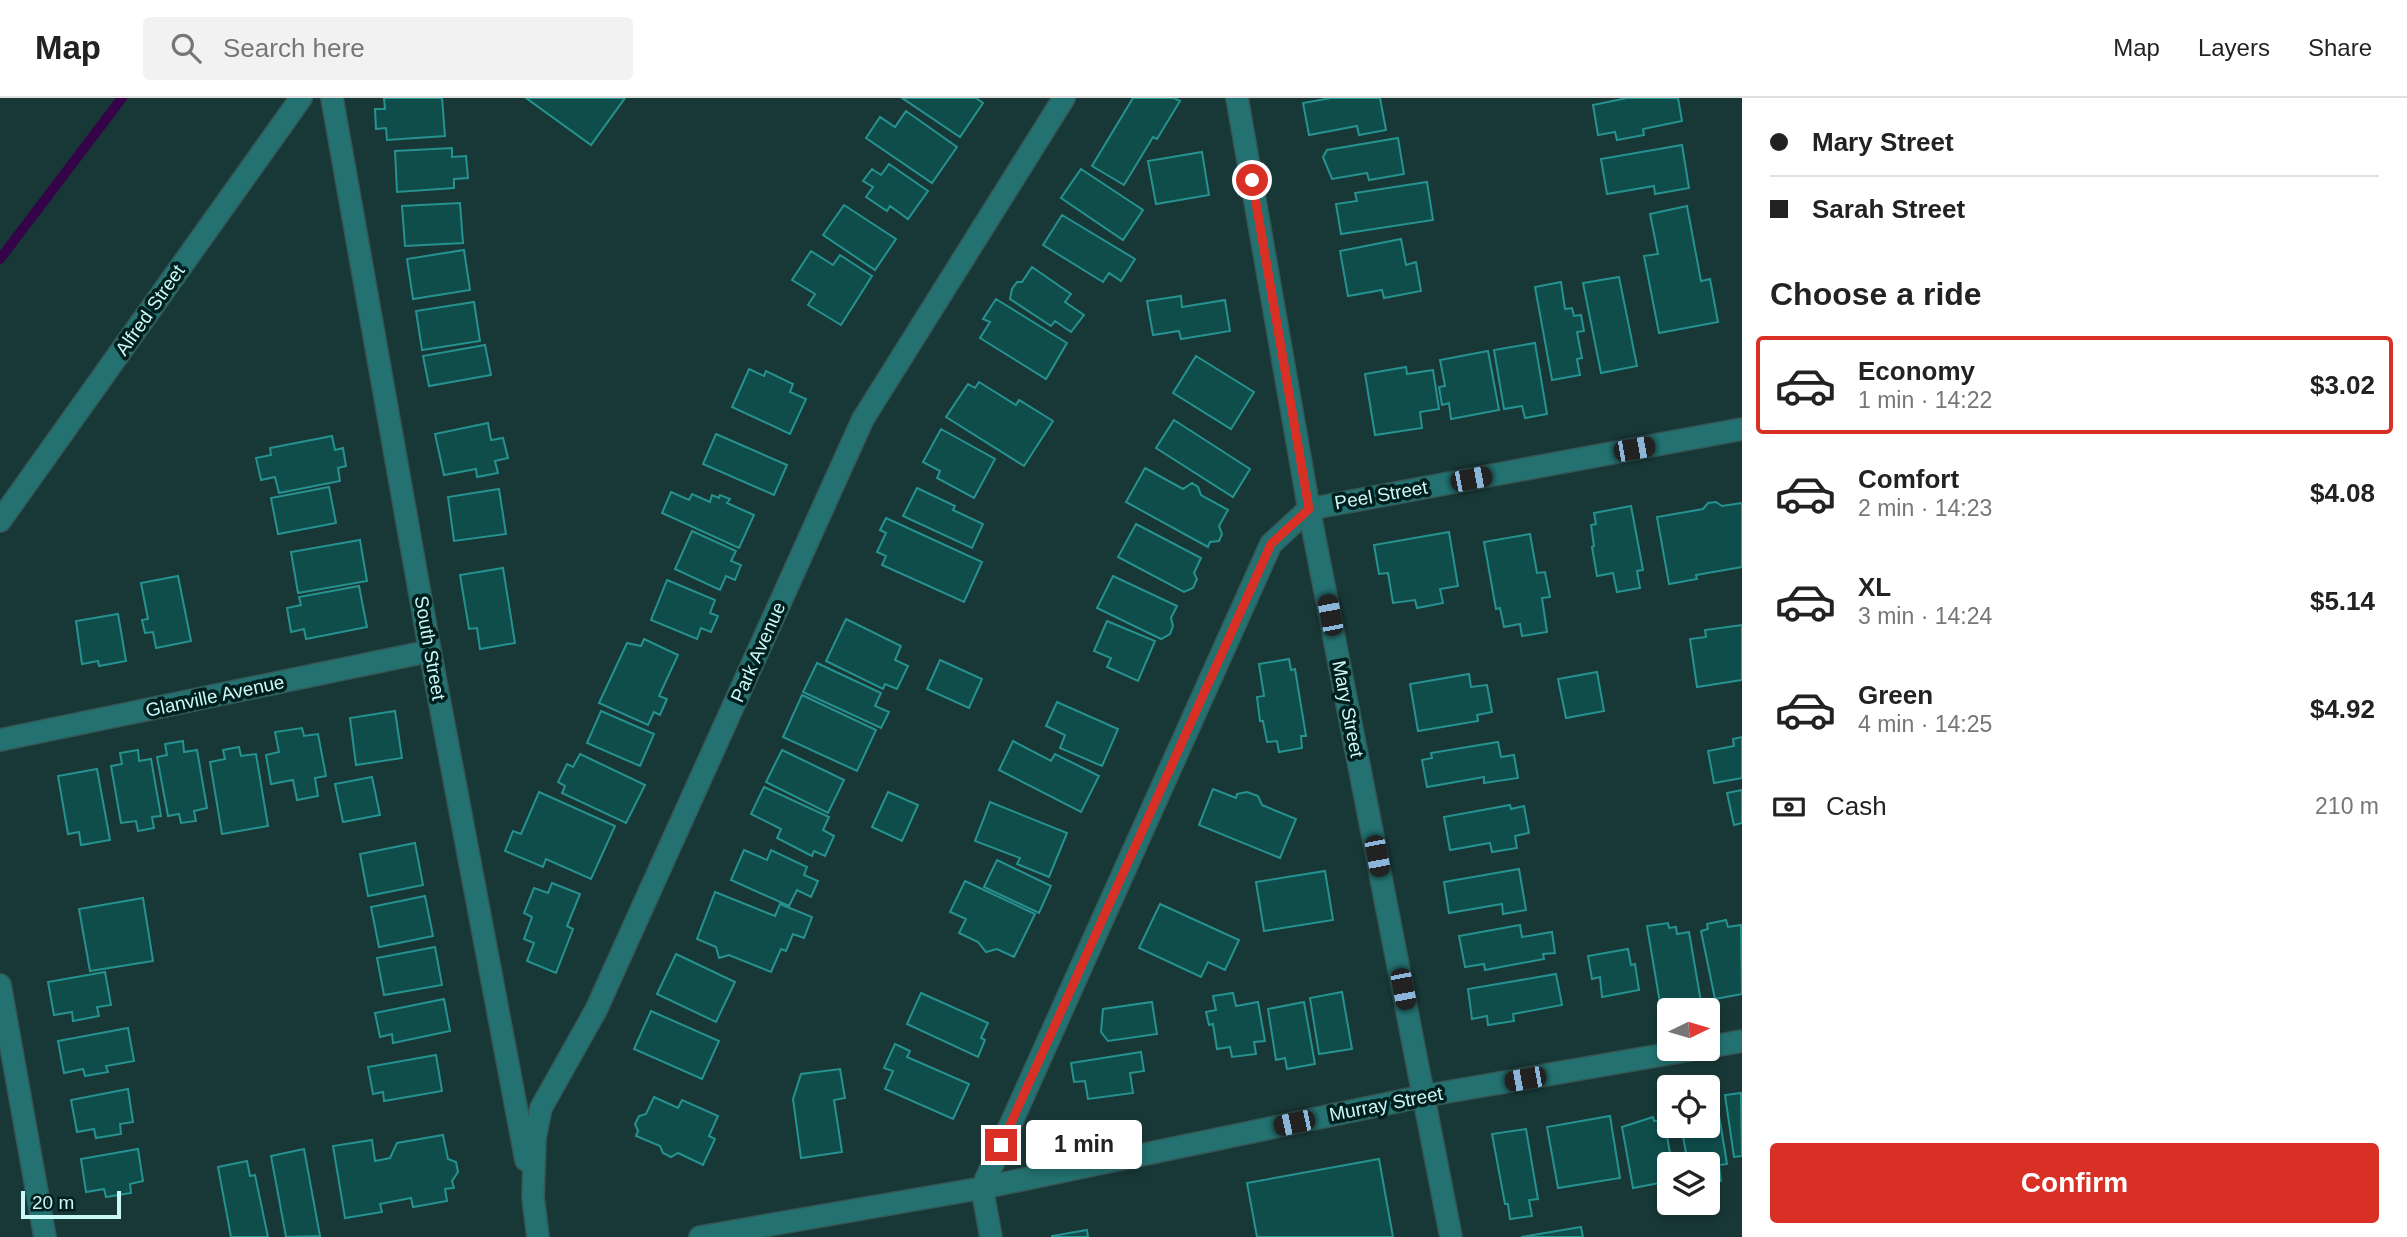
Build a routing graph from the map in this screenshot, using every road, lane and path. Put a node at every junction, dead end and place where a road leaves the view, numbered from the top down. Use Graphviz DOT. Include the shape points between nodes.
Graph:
graph roads {
  1 [pos="301,98"];
  2 [pos="332,98"];
  3 [pos="1064,98"];
  4 [pos="1237,98"];
  5 [pos="1742,429"];
  6 [pos="1309,509"];
  7 [pos="0,522"];
  8 [pos="430,651"];
  9 [pos="0,740"];
  10 [pos="0,985"];
  11 [pos="1742,1041"];
  12 [pos="1720,1045"];
  13 [pos="1657,1056"];
  14 [pos="1424,1096"];
  15 [pos="982,1188"];
  16 [pos="533,1196"];
  17 [pos="45,1237"];
  18 [pos="538,1237"];
  19 [pos="700,1237"];
  20 [pos="991,1237"];
  21 [pos="1451,1237"];
  1 -- 7 [label="street, Alfred Street"];
  2 -- 8 [label="street, South Street"];
  3 -- 16 [label="street, Park Avenue" via="863,419 596,1010 541,1108"];
  4 -- 6 [label="street, Mary Street"];
  5 -- 6 [label="street, Peel Street"];
  6 -- 14 [label="street, Mary Street"];
  6 -- 15 [label="street" via="1271,544"];
  8 -- 9 [label="street, Glanville Avenue"];
  8 -- 16 [label="street, South Street"];
  10 -- 17 [label="street"];
  11 -- 12 [label="street"];
  13 -- 14 [label="street, Murray Street"];
  14 -- 15 [label="street, Murray Street"];
  14 -- 21 [label="street, Mary Street"];
  15 -- 19 [label="street, Murray Street"];
  15 -- 20 [label="street"];
  16 -- 18 [label="street, Park Avenue"];
}
